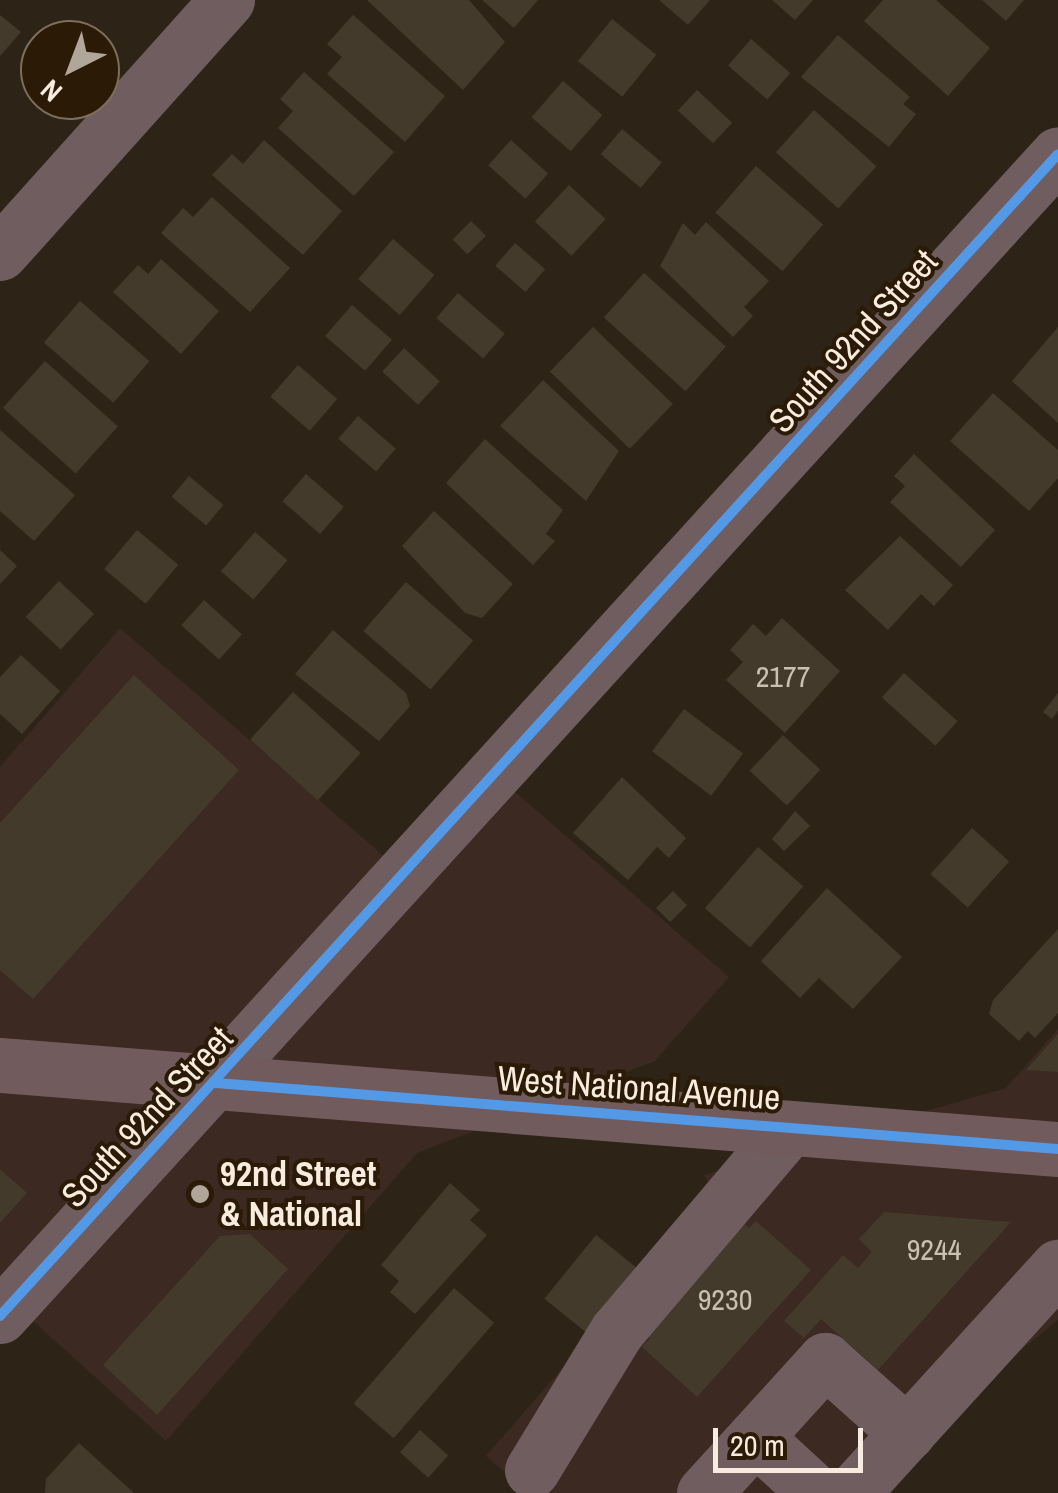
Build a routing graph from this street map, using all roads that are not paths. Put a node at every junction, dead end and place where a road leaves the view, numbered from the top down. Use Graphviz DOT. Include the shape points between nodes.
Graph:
graph roads {
  1 [pos="228,0"];
  2 [pos="1058,154"];
  3 [pos="0,252"];
  4 [pos="0,1065"];
  5 [pos="216,1083"];
  6 [pos="789,1128"];
  7 [pos="1058,1148"];
  8 [pos="1058,1267"];
  9 [pos="0,1316"];
  10 [pos="907,1434"];
  11 [pos="755,1437"];
  12 [pos="532,1470"];
  13 [pos="704,1493"];
  14 [pos="816,1493"];
  15 [pos="852,1493"];
  1 -- 3 [label="street"];
  2 -- 5 [label="street, South 92nd Street"];
  4 -- 5 [label="main road, West National Avenue"];
  5 -- 6 [label="main road, West National Avenue"];
  5 -- 9 [label="street, South 92nd Street"];
  6 -- 7 [label="main road, West National Avenue"];
  6 -- 12 [label="street" via="616,1331"];
  8 -- 10 [label="street"];
  10 -- 11 [label="street" via="825,1360"];
  10 -- 15 [label="street"];
  11 -- 13 [label="street"];
  11 -- 14 [label="street"];
}
